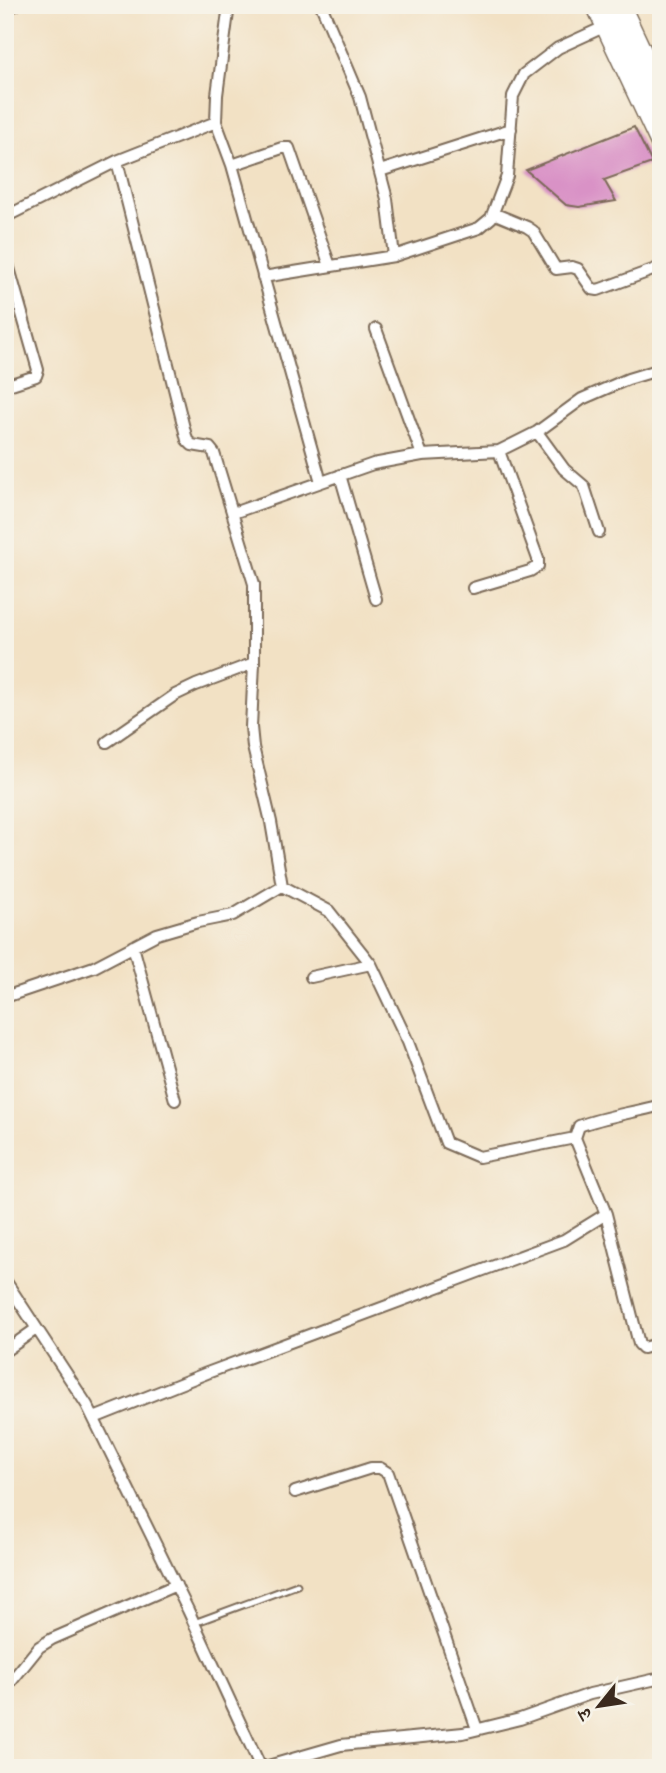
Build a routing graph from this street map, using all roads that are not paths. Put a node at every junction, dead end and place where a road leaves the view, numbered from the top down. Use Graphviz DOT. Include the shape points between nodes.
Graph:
graph roads {
  1 [pos="229,5"];
  2 [pos="321,5"];
  3 [pos="597,5"];
  4 [pos="619,5"];
  5 [pos="606,26"];
  6 [pos="661,95"];
  7 [pos="216,122"];
  8 [pos="511,129"];
  9 [pos="661,142"];
  10 [pos="117,161"];
  11 [pos="232,165"];
  12 [pos="380,171"];
  13 [pos="493,214"];
  14 [pos="5,217"];
  15 [pos="5,254"];
  16 [pos="394,256"];
  17 [pos="330,266"];
  18 [pos="661,267"];
  19 [pos="263,277"];
  20 [pos="19,296"];
  21 [pos="5,300"];
  22 [pos="376,329"];
  23 [pos="661,369"];
  24 [pos="5,386"];
  25 [pos="537,432"];
  26 [pos="499,452"];
  27 [pos="422,455"];
  28 [pos="340,475"];
  29 [pos="321,482"];
  30 [pos="233,513"];
  31 [pos="599,532"];
  32 [pos="473,588"];
  33 [pos="376,599"];
  34 [pos="254,663"];
  35 [pos="107,742"];
  36 [pos="282,886"];
  37 [pos="133,946"];
  38 [pos="371,964"];
  39 [pos="311,977"];
  40 [pos="5,998"];
  41 [pos="175,1100"];
  42 [pos="661,1105"];
  43 [pos="575,1138"];
  44 [pos="606,1214"];
  45 [pos="5,1280"];
  46 [pos="36,1329"];
  47 [pos="661,1343"];
  48 [pos="5,1351"];
  49 [pos="94,1418"];
  50 [pos="295,1492"];
  51 [pos="297,1585"];
  52 [pos="176,1586"];
  53 [pos="194,1623"];
  54 [pos="661,1678"];
  55 [pos="5,1689"];
  56 [pos="477,1729"];
  57 [pos="261,1768"];
  1 -- 7 [label="street"];
  2 -- 12 [label="street" via="360,97"];
  3 -- 5 [label="highway"];
  4 -- 6 [label="highway"];
  5 -- 8 [label="street" via="558,48 524,74 513,96"];
  5 -- 9 [label="highway"];
  7 -- 10 [label="street"];
  7 -- 11 [label="street"];
  8 -- 12 [label="street"];
  8 -- 13 [label="street" via="507,176"];
  10 -- 14 [label="street"];
  10 -- 30 [label="street" via="187,440 214,453"];
  11 -- 17 [label="street" via="289,148"];
  11 -- 19 [label="street"];
  12 -- 16 [label="street"];
  13 -- 16 [label="street" via="479,228"];
  13 -- 18 [label="street" via="527,226 556,269 578,269 592,289"];
  15 -- 20 [label="street"];
  16 -- 17 [label="street"];
  17 -- 19 [label="street"];
  19 -- 29 [label="street"];
  20 -- 21 [label="street"];
  20 -- 24 [label="street" via="38,370 30,379"];
  22 -- 27 [label="street"];
  23 -- 25 [label="street" via="582,399"];
  25 -- 26 [label="street"];
  25 -- 31 [label="street" via="564,469 584,486"];
  26 -- 27 [label="street"];
  26 -- 32 [label="street" via="538,566"];
  27 -- 28 [label="street"];
  28 -- 29 [label="street"];
  28 -- 33 [label="street"];
  29 -- 30 [label="street"];
  30 -- 34 [label="street" via="254,584"];
  34 -- 35 [label="street" via="175,695"];
  34 -- 36 [label="street" via="253,747"];
  36 -- 37 [label="street" via="233,915 156,934"];
  36 -- 38 [label="street" via="329,911"];
  37 -- 40 [label="street" via="73,976"];
  37 -- 41 [label="street"];
  38 -- 39 [label="street"];
  38 -- 43 [label="street" via="408,1041 446,1143 479,1157"];
  42 -- 43 [label="street" via="579,1126"];
  43 -- 44 [label="street"];
  44 -- 47 [label="street" via="639,1344 643,1348"];
  44 -- 49 [label="street" via="564,1240"];
  45 -- 46 [label="street"];
  46 -- 48 [label="street"];
  46 -- 49 [label="street"];
  49 -- 52 [label="street"];
  50 -- 56 [label="street" via="371,1468 388,1472"];
  51 -- 53 [label="lane"];
  52 -- 53 [label="street"];
  52 -- 55 [label="street" via="52,1639 39,1647"];
  53 -- 57 [label="street"];
  54 -- 56 [label="street" via="590,1694"];
  56 -- 57 [label="street" via="341,1745"];
}
